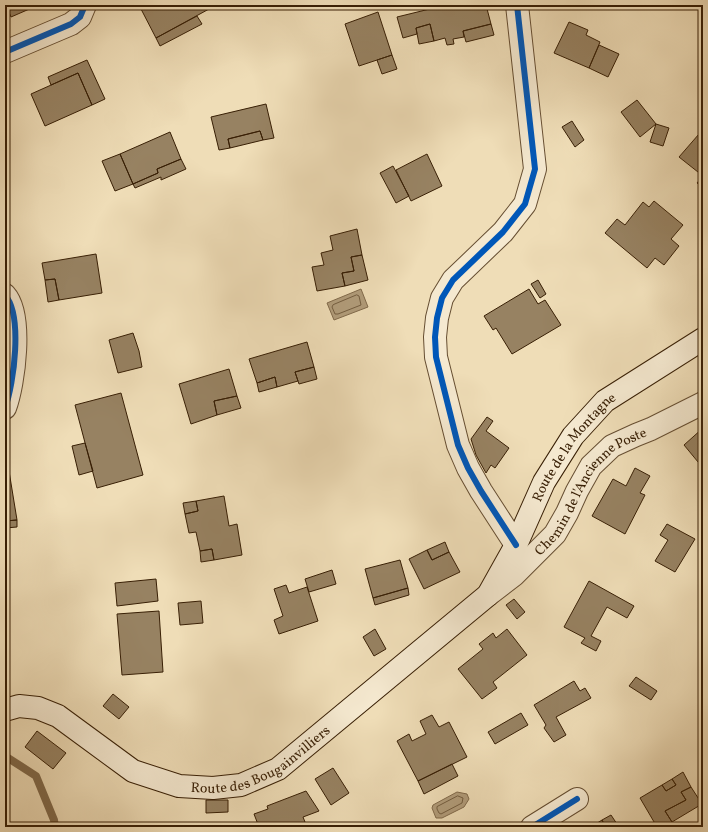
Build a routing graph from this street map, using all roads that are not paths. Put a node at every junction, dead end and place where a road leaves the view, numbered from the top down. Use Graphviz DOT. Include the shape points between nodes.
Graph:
graph roads {
  1 [pos="85,5"];
  2 [pos="517,5"];
  3 [pos="5,52"];
  4 [pos="5,295"];
  5 [pos="703,339"];
  6 [pos="703,403"];
  7 [pos="5,408"];
  8 [pos="516,545"];
  9 [pos="488,595"];
  10 [pos="5,710"];
  11 [pos="577,799"];
  12 [pos="532,827"];
  1 -- 3 [label="street" via="80,17 71,24"];
  2 -- 8 [label="street" via="535,169 525,204 503,232 453,280 442,298 435,337 436,357 458,445 480,491"];
  4 -- 7 [label="street" via="13,310 16,337 12,378"];
  5 -- 8 [label="street, Route de la Montagne" via="605,401 573,436 544,482"];
  6 -- 9 [label="street, Chemin de l'Ancienne Poste" via="607,450 591,466 556,534 514,575"];
  8 -- 9 [label="street, Route de la Montagne"];
  9 -- 10 [label="street, Route des Bougainvilliers" via="278,769 241,785 214,788 178,786 133,771 58,716 32,707 19,706"];
  11 -- 12 [label="street"];
}
